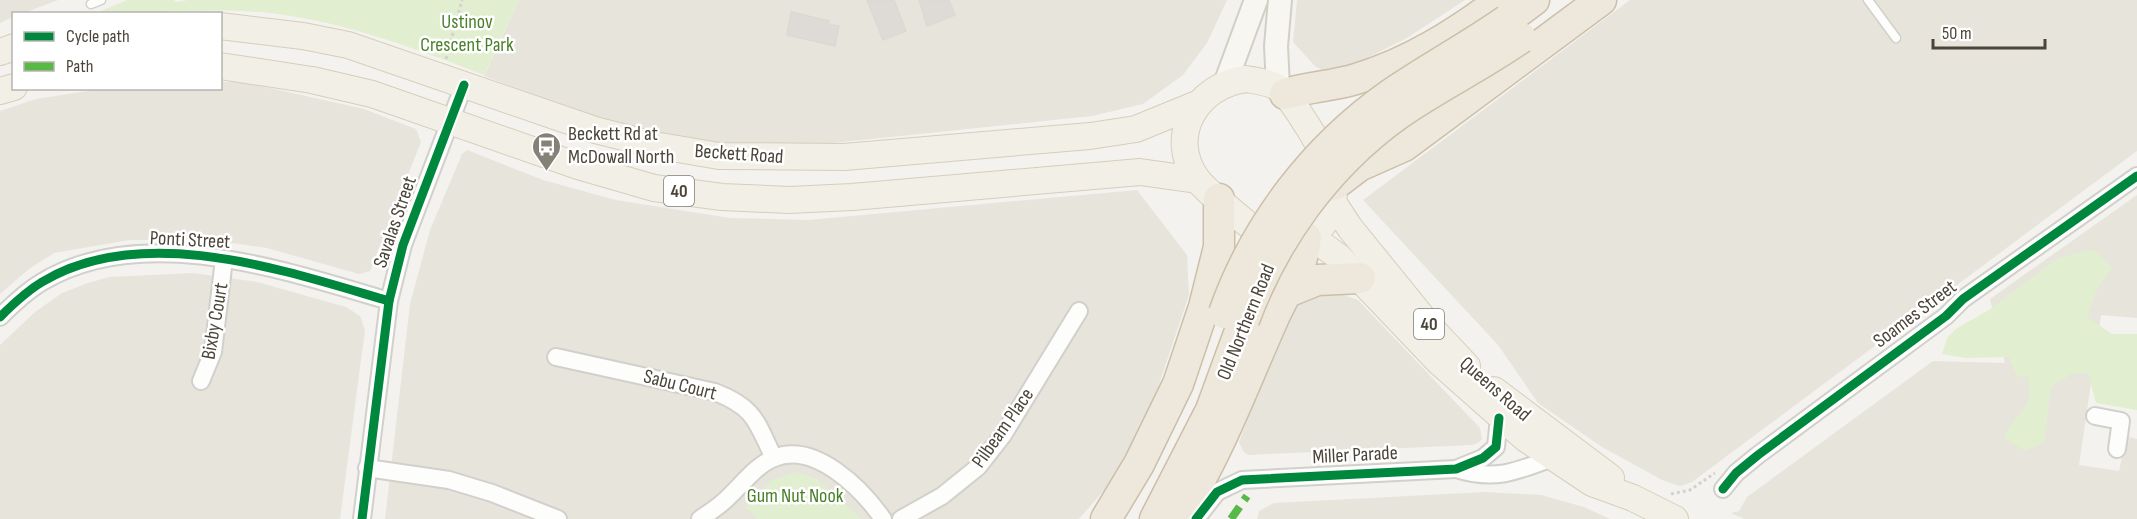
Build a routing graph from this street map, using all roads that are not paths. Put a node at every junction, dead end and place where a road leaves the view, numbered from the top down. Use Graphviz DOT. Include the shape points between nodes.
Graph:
graph roads {
  1 [pos="101,0"];
  2 [pos="1256,0"];
  3 [pos="1280,0"];
  4 [pos="1534,0"];
  5 [pos="1572,0"];
  6 [pos="1601,0"];
  7 [pos="1868,0"];
  8 [pos="91,4"];
  9 [pos="1510,19"];
  10 [pos="222,26"];
  11 [pos="1896,38"];
  12 [pos="222,66"];
  13 [pos="1225,84"];
  14 [pos="464,85"];
  15 [pos="1281,91"];
  16 [pos="1197,104"];
  17 [pos="450,123"];
  18 [pos="2137,176"];
  19 [pos="1208,190"];
  20 [pos="1333,194"];
  21 [pos="1308,237"];
  22 [pos="225,259"];
  23 [pos="1360,278"];
  24 [pos="1285,293"];
  25 [pos="389,301"];
  26 [pos="1079,311"];
  27 [pos="0,317"];
  28 [pos="1234,317"];
  29 [pos="556,357"];
  30 [pos="201,381"];
  31 [pos="2095,416"];
  32 [pos="1499,418"];
  33 [pos="2129,422"];
  34 [pos="2117,449"];
  35 [pos="774,458"];
  36 [pos="1552,458"];
  37 [pos="367,468"];
  38 [pos="1456,469"];
  39 [pos="1723,489"];
  40 [pos="1633,498"];
  41 [pos="362,519"];
  42 [pos="558,519"];
  43 [pos="700,519"];
  44 [pos="883,519"];
  45 [pos="901,519"];
  46 [pos="1106,519"];
  47 [pos="1128,519"];
  48 [pos="1155,519"];
  49 [pos="1177,519"];
  50 [pos="1196,519"];
  51 [pos="1675,519"];
  1 -- 8 [label="lane"];
  2 -- 13 [label="main road"];
  3 -- 15 [label="main road" via="1276,46"];
  4 -- 9 [label="highway, Old Northern Road"];
  5 -- 9 [label="highway, Old Northern Road"];
  6 -- 20 [label="highway" via="1404,146 1359,166"];
  7 -- 11 [label="lane"];
  9 -- 15 [label="highway" via="1452,35 1357,78"];
  9 -- 28 [label="highway, Old Northern Road, bridge" via="1351,154 1324,182 1284,236 1256,289"];
  10 -- 14 [label="main road, Beckett Road / 40" via="348,45"];
  12 -- 17 [label="main road, 40" via="372,94"];
  13 -- 15 [label="main road" via="1246,80"];
  13 -- 16 [label="main road, 40"];
  14 -- 16 [label="main road, Beckett Road / 40" via="595,130 654,145 719,156 781,158 844,157 1115,133 1136,129"];
  14 -- 17 [label="street, Savalas Street"];
  15 -- 20 [label="main road, 40" via="1316,141 1331,171"];
  16 -- 19 [label="main road" via="1185,136 1188,159"];
  17 -- 19 [label="main road, 40" via="654,188 722,197 852,197 1140,172"];
  17 -- 25 [label="street, Savalas Street" via="403,245"];
  18 -- 39 [label="street, Soames Street" via="1963,299 1946,316 1758,454"];
  19 -- 21 [label="main road" via="1264,237 1282,243"];
  19 -- 46 [label="highway" via="1219,247 1206,301 1178,384 1139,464"];
  20 -- 21 [label="main road" via="1324,224"];
  20 -- 40 [label="main road, Queens Road / 40" via="1350,228 1451,351 1506,400 1600,468"];
  21 -- 23 [label="main road, Queens Road / 40" via="1339,256"];
  21 -- 24 [label="highway" via="1304,255"];
  22 -- 25 [label="street, Ponti Street" via="254,262"];
  22 -- 27 [label="street, Ponti Street" via="160,255 98,260 42,282"];
  22 -- 30 [label="street, Bixby Court" via="213,352"];
  23 -- 24 [label="highway" via="1317,280"];
  23 -- 32 [label="main road, Queens Road / 40" via="1438,362"];
  24 -- 49 [label="highway" via="1221,439"];
  25 -- 37 [label="street, Savalas Street"];
  26 -- 45 [label="street, Pilbeam Place" via="1003,435 978,467 942,496"];
  28 -- 47 [label="highway, Old Northern Road" via="1179,430"];
  28 -- 48 [label="highway, Old Northern Road" via="1211,410"];
  29 -- 35 [label="street, Sabu Court" via="715,392 739,401 758,423"];
  31 -- 33 [label="street"];
  32 -- 36 [label="main road, Queens Road / 40"];
  32 -- 38 [label="street, Miller Parade" via="1496,447 1483,458"];
  33 -- 34 [label="street"];
  35 -- 43 [label="street"];
  35 -- 44 [label="street" via="798,454 820,460 874,506"];
  36 -- 38 [label="street, Miller Parade" via="1497,474 1478,476"];
  36 -- 40 [label="main road, Queens Road / 40" via="1592,483"];
  37 -- 41 [label="street, Savalas Street"];
  37 -- 42 [label="street" via="449,480"];
  38 -- 50 [label="street, Miller Parade" via="1242,480 1217,492"];
  40 -- 51 [label="main road, Queens Road / 40"];
}
